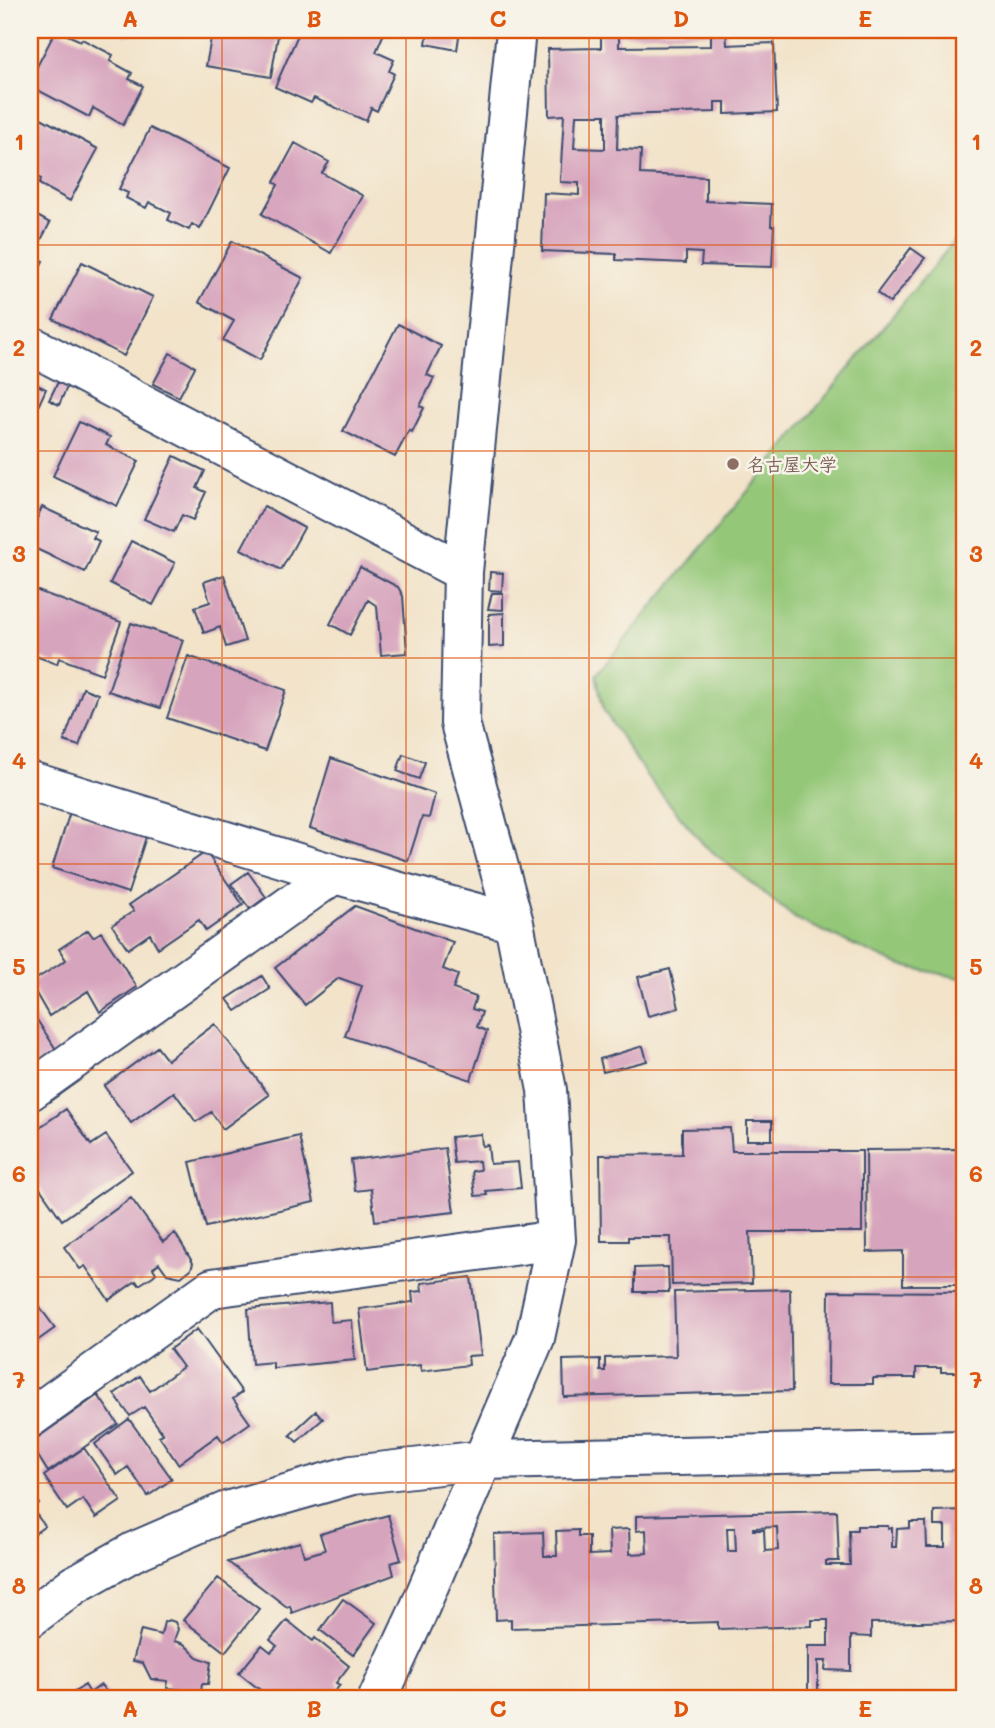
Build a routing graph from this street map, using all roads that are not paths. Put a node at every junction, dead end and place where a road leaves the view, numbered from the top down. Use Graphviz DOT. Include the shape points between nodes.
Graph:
graph roads {
  1 [pos="516,30"];
  2 [pos="30,345"];
  3 [pos="463,572"];
  4 [pos="33,792"];
  5 [pos="334,874"];
  6 [pos="514,923"];
  7 [pos="30,1091"];
  8 [pos="556,1240"];
  9 [pos="30,1418"];
  10 [pos="965,1450"];
  11 [pos="483,1460"];
  12 [pos="30,1618"];
  13 [pos="377,1698"];
  1 -- 3 [label="street"];
  2 -- 3 [label="street"];
  3 -- 6 [label="street" via="460,723"];
  4 -- 5 [label="street"];
  5 -- 6 [label="street"];
  5 -- 7 [label="street"];
  6 -- 8 [label="street" via="547,1090"];
  8 -- 9 [label="street" via="212,1288"];
  8 -- 11 [label="street" via="535,1338"];
  10 -- 11 [label="street"];
  11 -- 12 [label="street" via="352,1475 227,1511 121,1559 74,1585"];
  11 -- 13 [label="street"];
}
